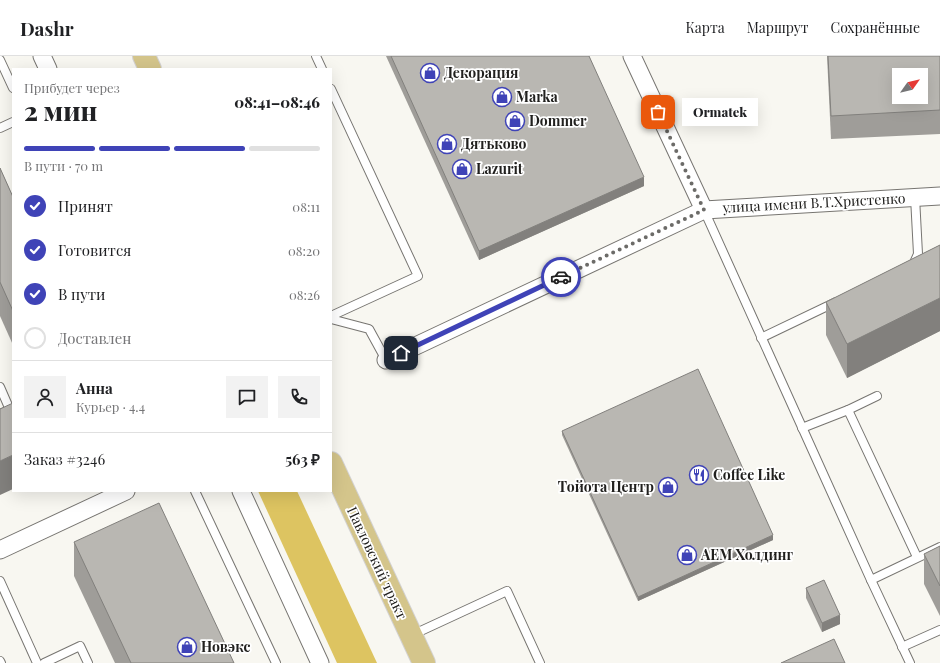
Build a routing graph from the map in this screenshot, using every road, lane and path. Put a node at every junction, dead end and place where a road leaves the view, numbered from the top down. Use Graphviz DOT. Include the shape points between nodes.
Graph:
graph roads {
  1 [pos="42,56"];
  2 [pos="144,56"];
  3 [pos="316,56"];
  4 [pos="632,56"];
  5 [pos="0,60"];
  6 [pos="48,68"];
  7 [pos="150,68"];
  8 [pos="322,68"];
  9 [pos="12,86"];
  10 [pos="332,91"];
  11 [pos="12,122"];
  12 [pos="0,128"];
  13 [pos="940,196"];
  14 [pos="915,198"];
  15 [pos="704,210"];
  16 [pos="907,268"];
  17 [pos="844,298"];
  18 [pos="332,316"];
  19 [pos="332,319"];
  20 [pos="761,338"];
  21 [pos="386,360"];
  22 [pos="0,387"];
  23 [pos="877,396"];
  24 [pos="848,410"];
  25 [pos="0,414"];
  26 [pos="802,428"];
  27 [pos="332,465"];
  28 [pos="124,492"];
  29 [pos="195,492"];
  30 [pos="241,492"];
  31 [pos="940,547"];
  32 [pos="0,550"];
  33 [pos="917,558"];
  34 [pos="871,580"];
  35 [pos="0,581"];
  36 [pos="940,630"];
  37 [pos="411,636"];
  38 [pos="902,647"];
  39 [pos="37,663"];
  40 [pos="44,663"];
  41 [pos="88,663"];
  42 [pos="276,663"];
  43 [pos="320,663"];
  44 [pos="424,663"];
  45 [pos="540,663"];
  46 [pos="910,663"];
  1 -- 6 [label="street"];
  2 -- 7 [label="main road"];
  3 -- 8 [label="lane"];
  4 -- 15 [label="street"];
  5 -- 9 [label="lane"];
  10 -- 18 [label="lane" via="418,276"];
  11 -- 12 [label="lane"];
  13 -- 14 [label="street, улица имени В.Т.Христенко"];
  14 -- 15 [label="street, улица имени В.Т.Христенко"];
  14 -- 16 [label="lane" via="918,254 914,265"];
  15 -- 20 [label="lane"];
  15 -- 21 [label="street, улица имени В.Т.Христенко"];
  17 -- 20 [label="lane"];
  19 -- 21 [label="lane" via="369,328"];
  20 -- 26 [label="lane"];
  22 -- 25 [label="lane" via="10,410"];
  23 -- 24 [label="lane"];
  24 -- 26 [label="lane"];
  24 -- 33 [label="lane"];
  26 -- 34 [label="lane"];
  27 -- 37 [label="main road, Павловский тракт"];
  28 -- 32 [label="street"];
  29 -- 42 [label="lane"];
  30 -- 43 [label="street"];
  31 -- 33 [label="lane"];
  33 -- 34 [label="lane"];
  34 -- 38 [label="lane"];
  35 -- 39 [label="lane"];
  36 -- 38 [label="lane"];
  37 -- 44 [label="main road, Павловский тракт"];
  37 -- 45 [label="lane" via="507,591"];
  38 -- 46 [label="lane"];
  40 -- 41 [label="lane" via="80,646"];
}
